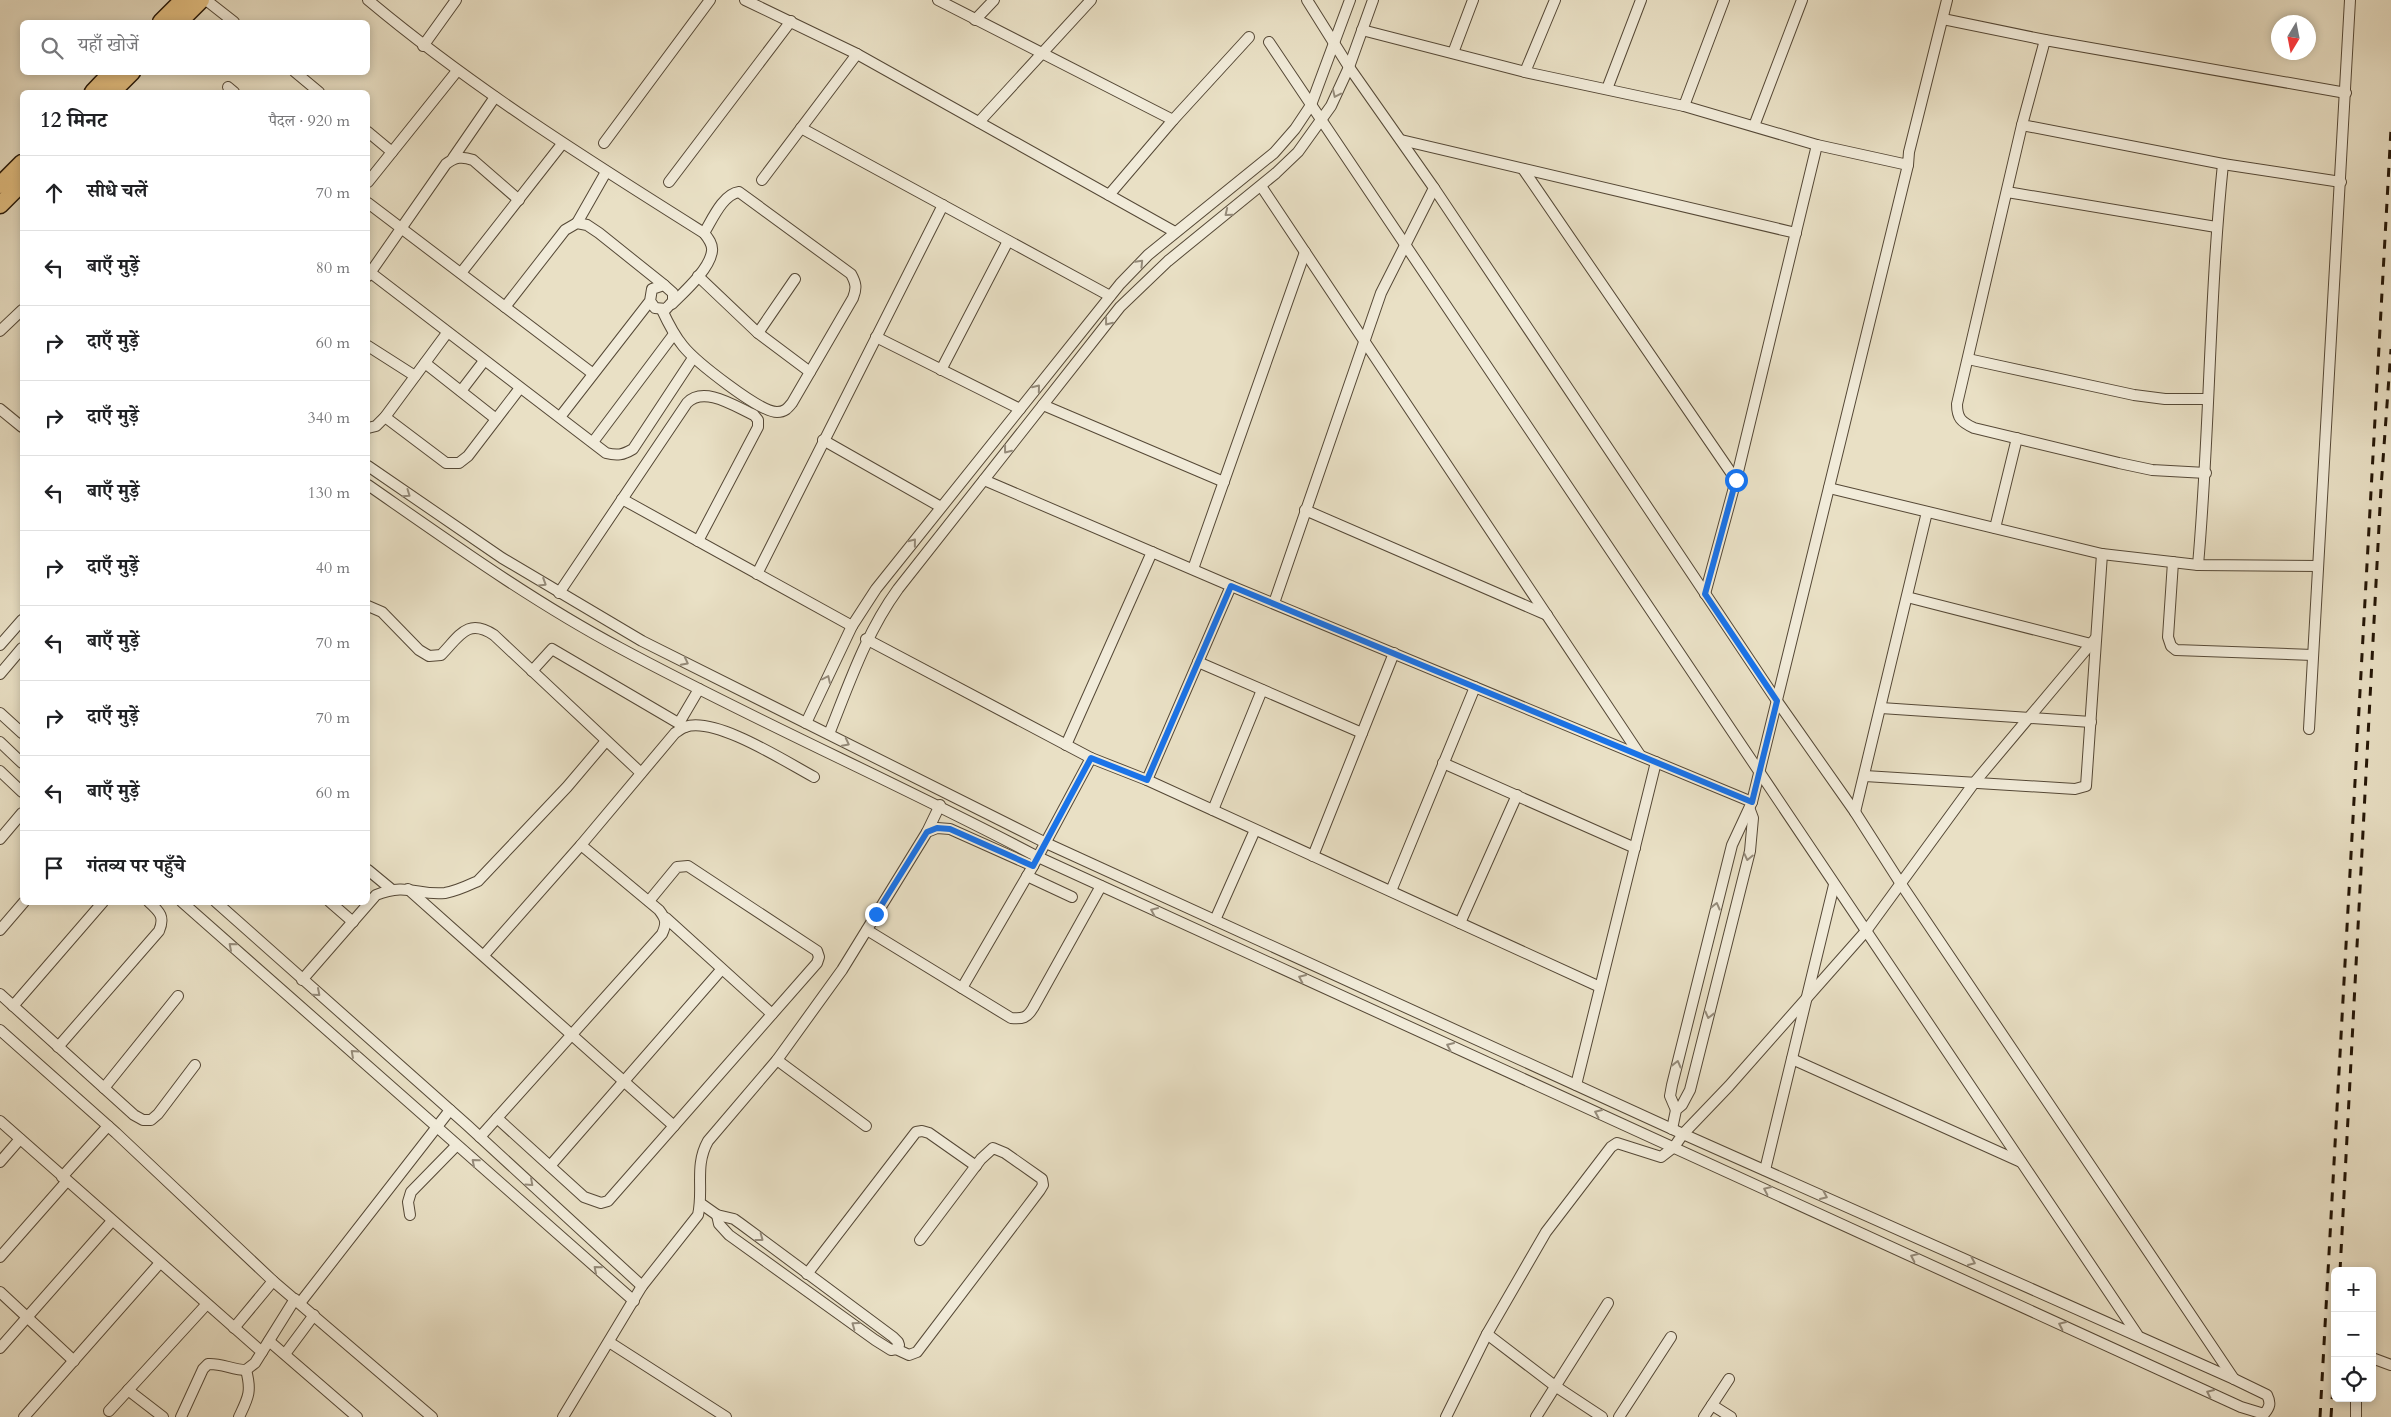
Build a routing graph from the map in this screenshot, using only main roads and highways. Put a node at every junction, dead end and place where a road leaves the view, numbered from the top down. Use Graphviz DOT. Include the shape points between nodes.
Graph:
graph roads {
  1 [pos="183,0"];
  2 [pos="201,0"];
  3 [pos="163,20"];
  4 [pos="181,20"];
  5 [pos="109,75"];
  6 [pos="129,75"];
  7 [pos="95,90"];
  8 [pos="114,90"];
  9 [pos="20,165"];
  10 [pos="0,185"];
  11 [pos="20,185"];
  12 [pos="0,205"];
  1 -- 3 [label="main road"];
  2 -- 4 [label="main road"];
  5 -- 7 [label="main road"];
  6 -- 8 [label="main road"];
  9 -- 10 [label="main road"];
  11 -- 12 [label="main road"];
}
